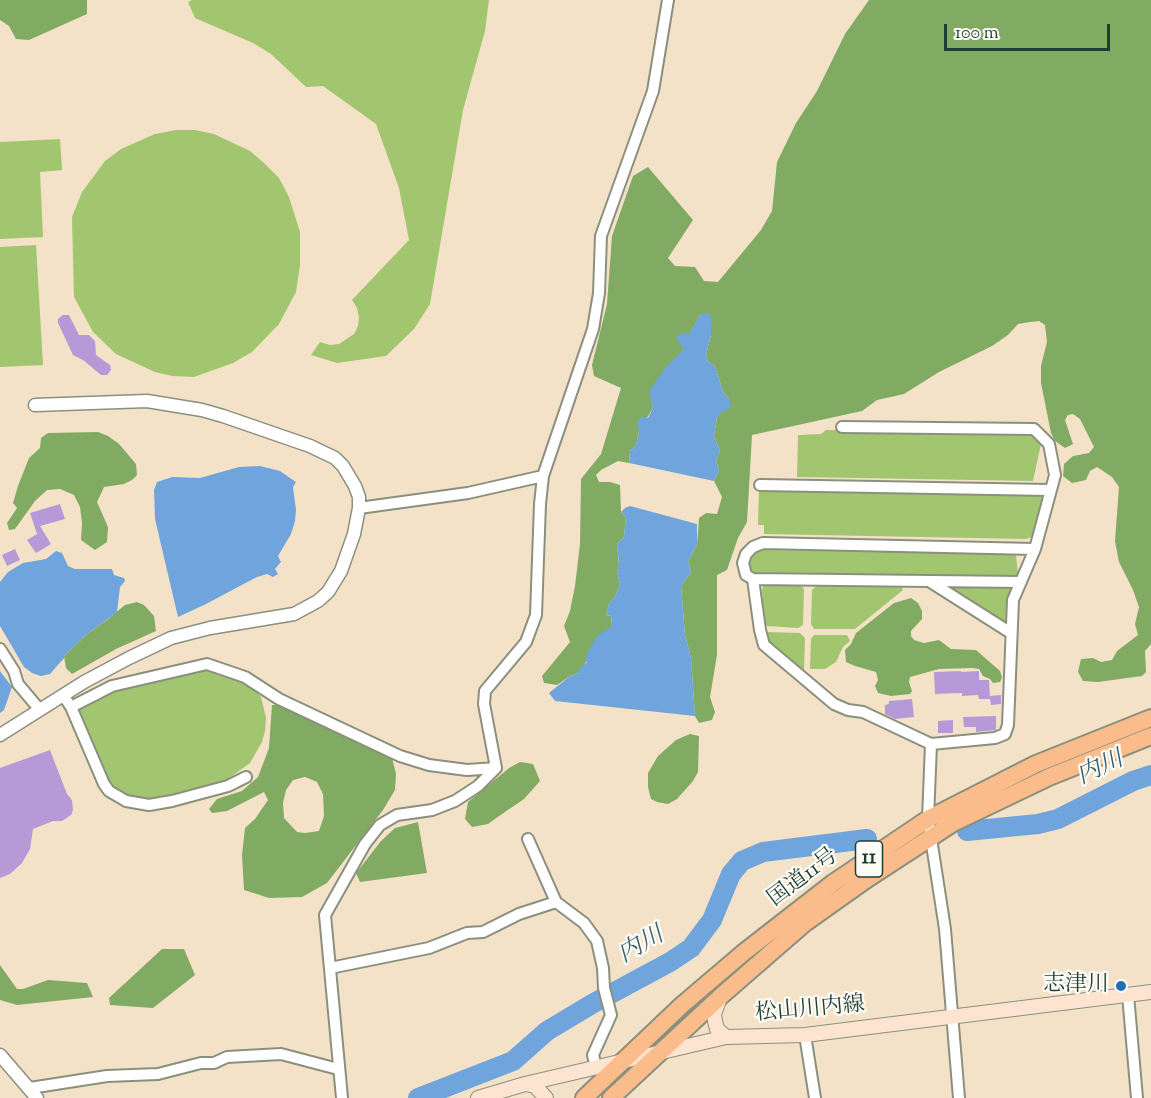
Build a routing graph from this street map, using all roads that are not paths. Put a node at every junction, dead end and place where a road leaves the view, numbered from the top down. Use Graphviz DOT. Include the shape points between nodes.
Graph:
graph roads {
  1 [pos="668,0"];
  2 [pos="35,405"];
  3 [pos="842,427"];
  4 [pos="543,476"];
  5 [pos="760,484"];
  6 [pos="1050,489"];
  7 [pos="359,508"];
  8 [pos="1035,549"];
  9 [pos="753,579"];
  10 [pos="929,581"];
  11 [pos="1021,582"];
  12 [pos="1011,633"];
  13 [pos="0,649"];
  14 [pos="63,695"];
  15 [pos="71,707"];
  16 [pos="40,710"];
  17 [pos="1151,718"];
  18 [pos="0,735"];
  19 [pos="1151,736"];
  20 [pos="931,744"];
  21 [pos="496,768"];
  22 [pos="246,777"];
  23 [pos="928,819"];
  24 [pos="931,837"];
  25 [pos="528,839"];
  26 [pos="556,902"];
  27 [pos="330,968"];
  28 [pos="1151,992"];
  29 [pos="1128,995"];
  30 [pos="722,996"];
  31 [pos="952,1017"];
  32 [pos="806,1035"];
  33 [pos="726,1037"];
  34 [pos="662,1051"];
  35 [pos="0,1055"];
  36 [pos="626,1060"];
  37 [pos="596,1067"];
  38 [pos="338,1069"];
  39 [pos="525,1084"];
  40 [pos="34,1093"];
  41 [pos="342,1098"];
  42 [pos="478,1098"];
  43 [pos="546,1098"];
  44 [pos="584,1098"];
  45 [pos="612,1098"];
  46 [pos="815,1098"];
  47 [pos="959,1098"];
  48 [pos="1137,1098"];
  1 -- 4 [label="street" via="653,91 601,236 593,329"];
  2 -- 7 [label="street" via="147,401 223,416 335,458 355,486"];
  3 -- 6 [label="street" via="1034,429 1049,444 1055,475"];
  4 -- 7 [label="street" via="468,493"];
  4 -- 21 [label="street" via="536,615 526,642 485,691"];
  5 -- 6 [label="street"];
  6 -- 8 [label="street"];
  7 -- 14 [label="street" via="341,571 318,601 294,615 171,638"];
  8 -- 9 [label="street" via="763,543 753,547 743,563 746,575"];
  8 -- 11 [label="street"];
  9 -- 10 [label="street"];
  9 -- 20 [label="street" via="764,645 834,704 862,712"];
  10 -- 11 [label="street"];
  10 -- 12 [label="street"];
  11 -- 12 [label="street" via="1013,600"];
  12 -- 20 [label="street" via="1005,734"];
  13 -- 16 [label="street" via="18,684"];
  14 -- 15 [label="street"];
  14 -- 16 [label="street"];
  15 -- 21 [label="street" via="111,686 207,664 245,677 279,699 400,756 467,770"];
  15 -- 22 [label="street" via="104,784 126,801 149,805 172,801 228,786"];
  16 -- 18 [label="street"];
  17 -- 23 [label="highway, 国道11号 / 11" via="1036,764"];
  19 -- 24 [label="highway, 国道11号 / 11" via="1049,777"];
  20 -- 23 [label="street"];
  21 -- 27 [label="street" via="455,801 432,810 397,815 380,825 325,915"];
  23 -- 24 [label="street"];
  23 -- 36 [label="highway, 国道11号 / 11" via="833,883 743,953"];
  24 -- 30 [label="highway, 国道11号 / 11" via="805,923"];
  24 -- 31 [label="street" via="945,930"];
  25 -- 26 [label="street"];
  26 -- 27 [label="street" via="483,932 467,933 429,948"];
  26 -- 37 [label="street" via="584,923 597,941 611,1015 593,1055"];
  27 -- 38 [label="street"];
  28 -- 29 [label="main road, 松山川内線"];
  29 -- 31 [label="main road, 松山川内線"];
  29 -- 48 [label="street"];
  30 -- 33 [label="main road" via="714,1014 717,1029"];
  30 -- 34 [label="highway, 国道11号 / 11"];
  31 -- 32 [label="main road, 松山川内線"];
  31 -- 47 [label="street"];
  32 -- 33 [label="main road, 松山川内線"];
  32 -- 46 [label="street"];
  33 -- 34 [label="main road, 松山川内線"];
  34 -- 36 [label="main road, 松山川内線"];
  34 -- 45 [label="highway, 国道11号 / 11"];
  35 -- 40 [label="street"];
  36 -- 37 [label="main road, 松山川内線"];
  36 -- 44 [label="highway, 国道11号 / 11"];
  37 -- 39 [label="main road, 松山川内線"];
  38 -- 40 [label="street" via="281,1054 227,1057 158,1074 107,1076"];
  38 -- 41 [label="street"];
  39 -- 42 [label="main road, 松山川内線"];
  39 -- 43 [label="main road" via="535,1086"];
}
